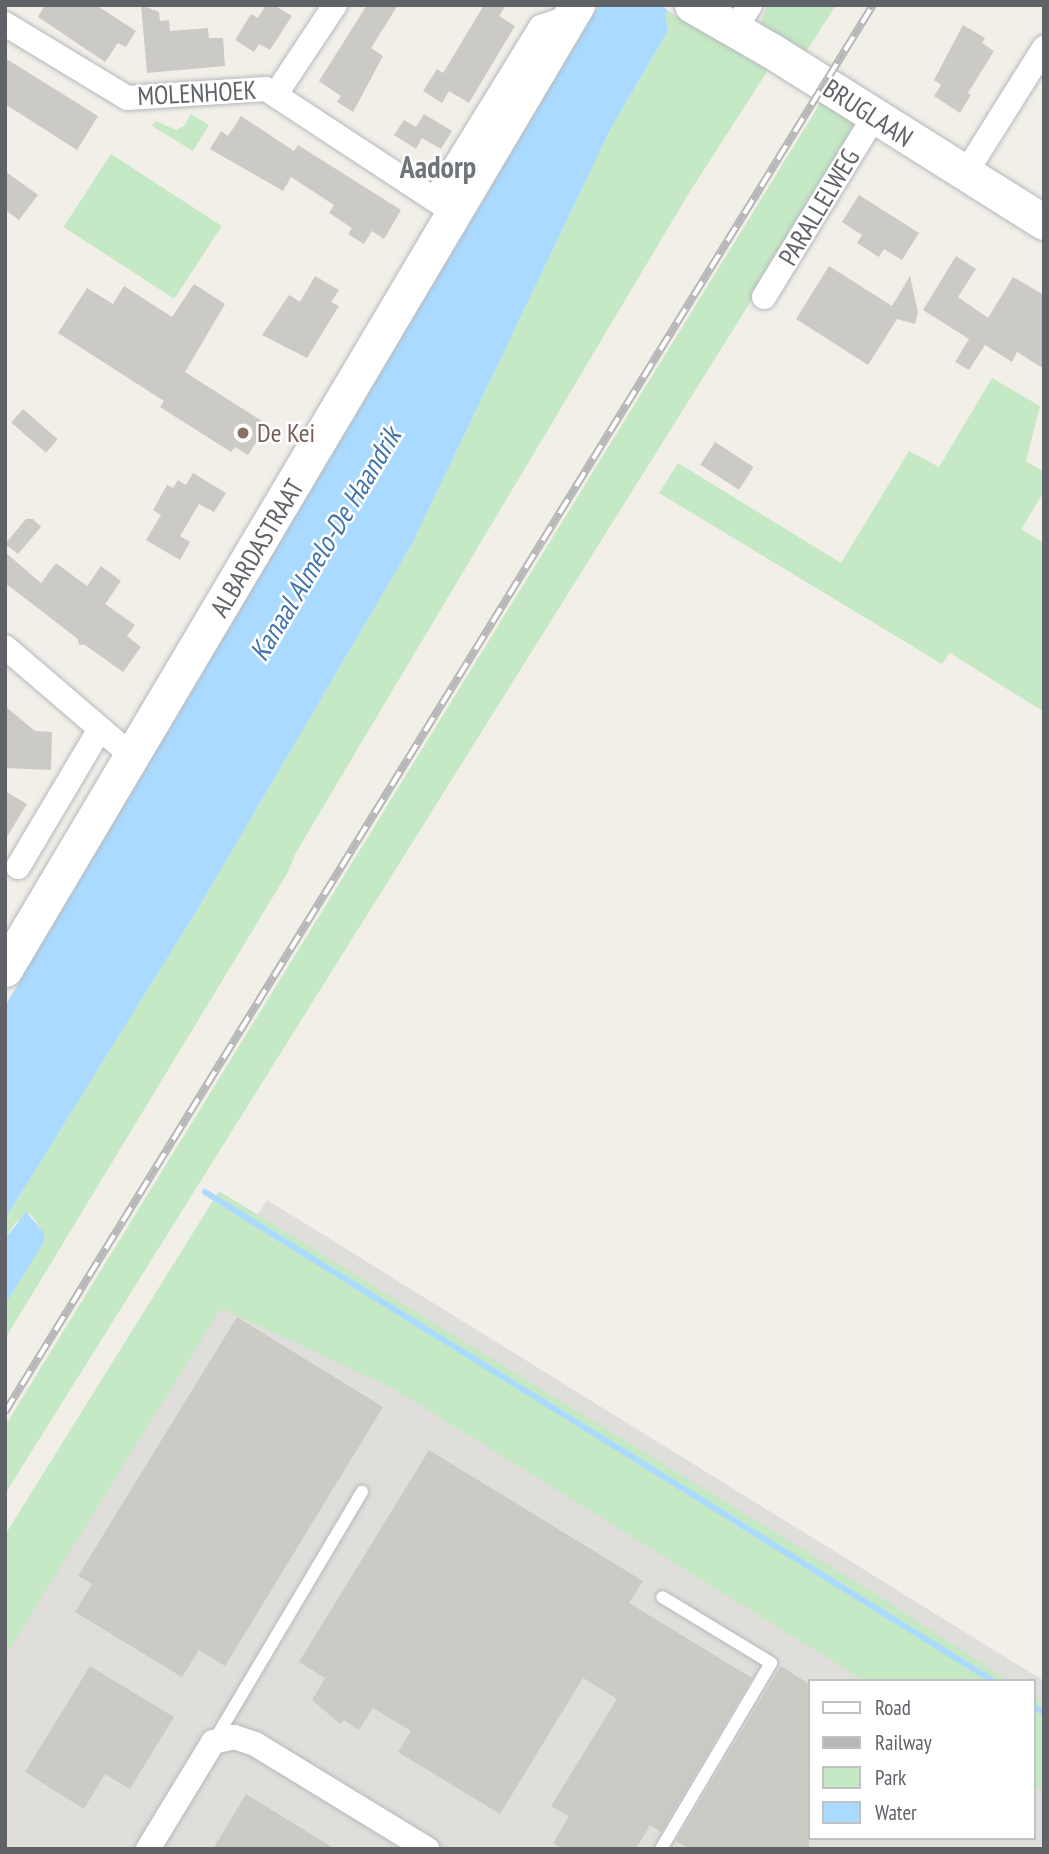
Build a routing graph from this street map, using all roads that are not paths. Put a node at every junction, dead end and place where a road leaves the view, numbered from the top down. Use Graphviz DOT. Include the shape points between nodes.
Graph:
graph roads {
  1 [pos="692,5"];
  2 [pos="331,7"];
  3 [pos="574,11"];
  4 [pos="742,18"];
  5 [pos="5,24"];
  6 [pos="1044,48"];
  7 [pos="276,94"];
  8 [pos="874,117"];
  9 [pos="965,174"];
  10 [pos="445,206"];
  11 [pos="1044,222"];
  12 [pos="764,297"];
  13 [pos="5,647"];
  14 [pos="100,729"];
  15 [pos="132,756"];
  16 [pos="18,867"];
  17 [pos="9,956"];
  18 [pos="362,1492"];
  19 [pos="662,1597"];
  20 [pos="213,1742"];
  21 [pos="148,1849"];
  22 [pos="427,1849"];
  23 [pos="661,1849"];
  1 -- 4 [label="street, BRUGLAAN"];
  2 -- 7 [label="street"];
  3 -- 10 [label="street, ALBARDASTRAAT" via="498,142"];
  4 -- 8 [label="street, BRUGLAAN"];
  5 -- 7 [label="street, MOLENHOEK" via="127,98 266,89"];
  6 -- 9 [label="street"];
  7 -- 10 [label="street, MOLENHOEK"];
  8 -- 9 [label="street, BRUGLAAN"];
  8 -- 12 [label="street, PARALLELWEG"];
  9 -- 11 [label="street, BRUGLAAN"];
  10 -- 15 [label="street, ALBARDASTRAAT"];
  13 -- 14 [label="street"];
  14 -- 15 [label="street"];
  14 -- 16 [label="street"];
  15 -- 17 [label="street, ALBARDASTRAAT"];
  18 -- 20 [label="lane"];
  19 -- 23 [label="lane" via="771,1663"];
  20 -- 21 [label="street"];
  20 -- 22 [label="street" via="234,1737 255,1744"];
}
